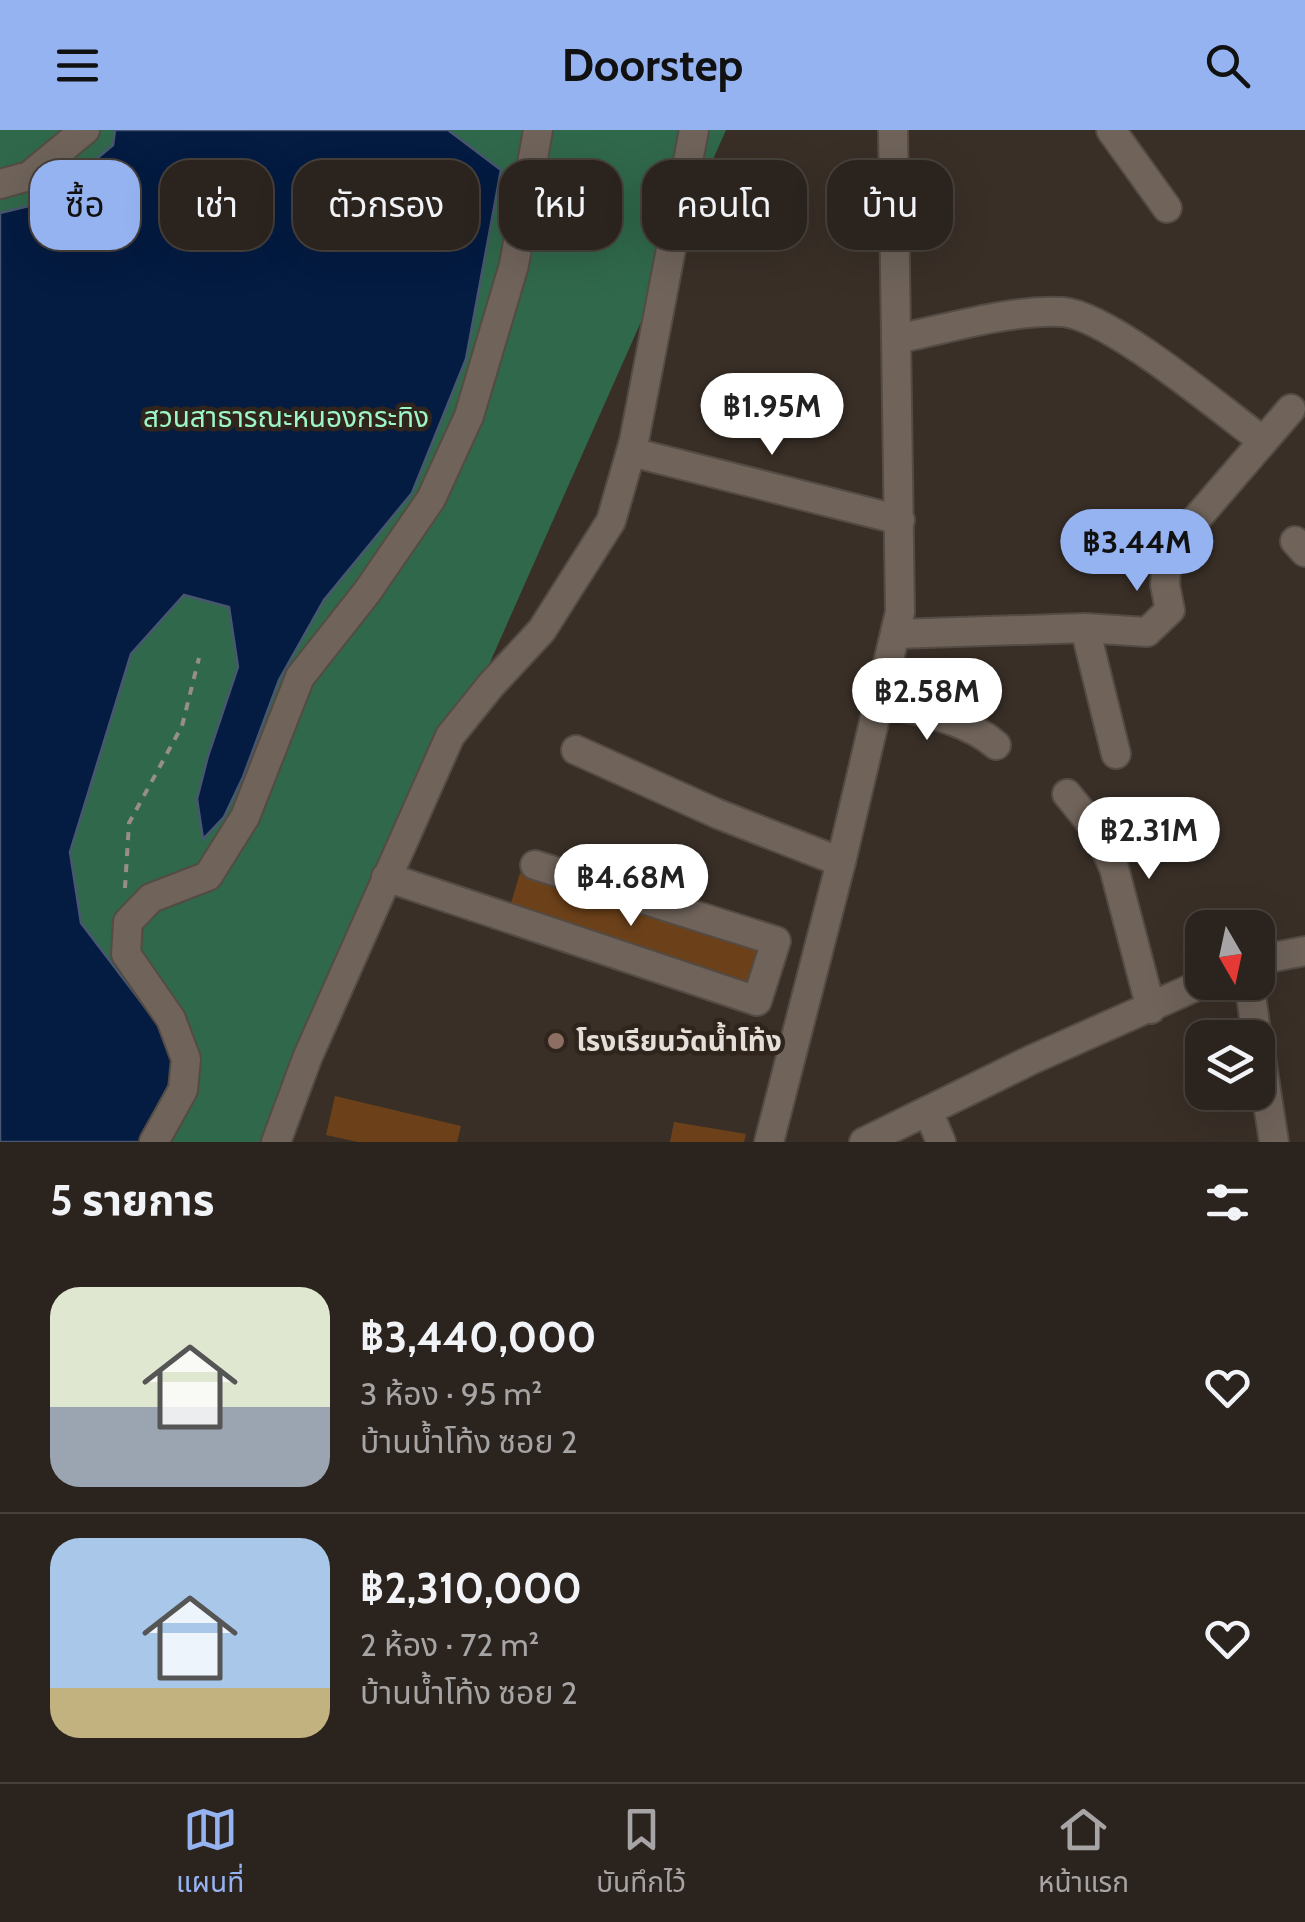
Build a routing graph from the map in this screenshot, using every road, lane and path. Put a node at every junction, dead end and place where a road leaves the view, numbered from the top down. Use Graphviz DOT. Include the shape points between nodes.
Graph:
graph roads {
  1 [pos="85,130"];
  2 [pos="538,130"];
  3 [pos="694,130"];
  4 [pos="893,130"];
  5 [pos="1111,130"];
  6 [pos="0,184"];
  7 [pos="1166,208"];
  8 [pos="896,339"];
  9 [pos="1292,409"];
  10 [pos="1263,442"];
  11 [pos="631,452"];
  12 [pos="900,520"];
  13 [pos="1085,628"];
  14 [pos="894,634"];
  15 [pos="199,658"];
  16 [pos="878,702"];
  17 [pos="996,745"];
  18 [pos="576,750"];
  19 [pos="1116,754"];
  20 [pos="1068,794"];
  21 [pos="840,862"];
  22 [pos="535,864"];
  23 [pos="386,877"];
  24 [pos="128,922"];
  25 [pos="1305,951"];
  26 [pos="1275,957"];
  27 [pos="1185,992"];
  28 [pos="1151,1009"];
  29 [pos="1269,1110"];
  30 [pos="928,1111"];
  31 [pos="154,1142"];
  32 [pos="276,1142"];
  33 [pos="769,1142"];
  34 [pos="864,1142"];
  35 [pos="941,1142"];
  36 [pos="1274,1142"];
  1 -- 6 [label="street" via="29,176"];
  2 -- 24 [label="street" via="514,265 469,416 431,499 300,677 245,817 208,876 150,898"];
  3 -- 11 [label="street"];
  4 -- 8 [label="street"];
  5 -- 7 [label="street"];
  8 -- 10 [label="street" via="1036,312 1069,312 1122,336"];
  8 -- 12 [label="street"];
  9 -- 10 [label="street"];
  10 -- 13 [label="street" via="1167,553 1170,610 1147,632"];
  11 -- 12 [label="street"];
  11 -- 23 [label="street" via="599,545 542,630 450,736"];
  12 -- 14 [label="street"];
  13 -- 14 [label="street"];
  13 -- 19 [label="street"];
  14 -- 16 [label="street"];
  15 -- 24 [label="path" via="182,726 130,823"];
  16 -- 17 [label="street" via="947,720"];
  16 -- 21 [label="street"];
  18 -- 21 [label="street"];
  20 -- 28 [label="street" via="1098,832 1114,868"];
  21 -- 33 [label="street"];
  22 -- 23 [label="street" via="776,941 757,1001"];
  23 -- 32 [label="street"];
  24 -- 31 [label="street" via="126,954 171,1019 186,1058 182,1090"];
  25 -- 26 [label="street"];
  27 -- 28 [label="street"];
  28 -- 30 [label="street"];
  29 -- 36 [label="street"];
  30 -- 34 [label="street"];
  30 -- 35 [label="street"];
}
